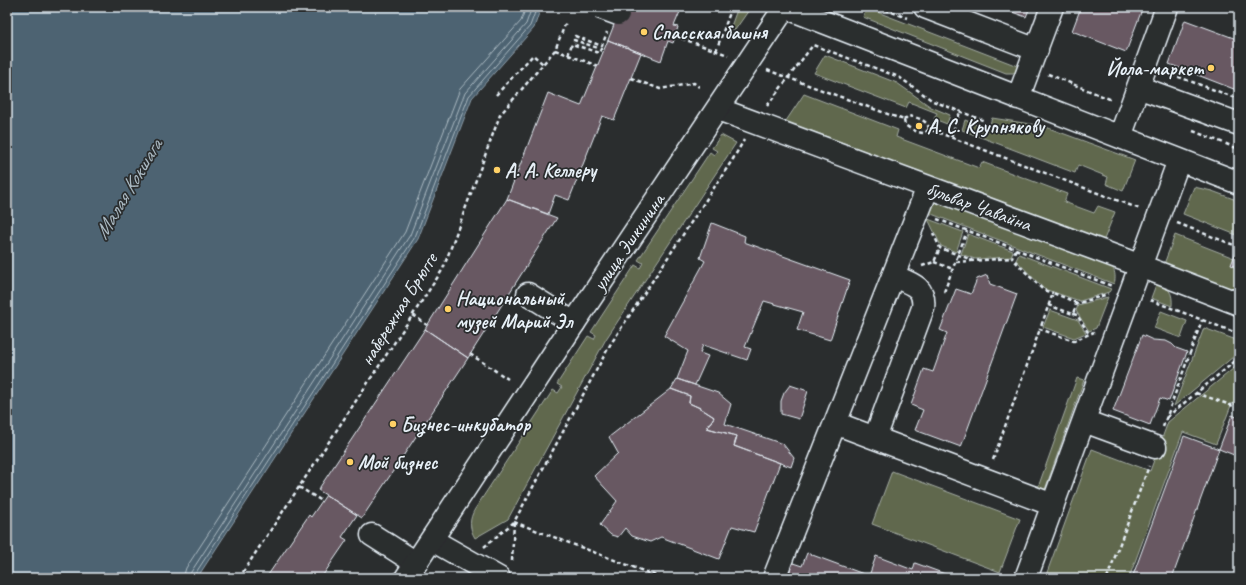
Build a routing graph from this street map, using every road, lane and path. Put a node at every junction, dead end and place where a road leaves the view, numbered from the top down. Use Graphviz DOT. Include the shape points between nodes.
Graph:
graph roads {
  1 [pos="732,7"];
  2 [pos="785,7"];
  3 [pos="878,7"];
  4 [pos="1052,7"];
  5 [pos="1167,7"];
  6 [pos="916,13"];
  7 [pos="566,22"];
  8 [pos="675,36"];
  9 [pos="602,46"];
  10 [pos="554,50"];
  11 [pos="716,50"];
  12 [pos="568,55"];
  13 [pos="729,56"];
  14 [pos="1033,58"];
  15 [pos="543,64"];
  16 [pos="1146,65"];
  17 [pos="598,66"];
  18 [pos="762,68"];
  19 [pos="631,78"];
  20 [pos="789,78"];
  21 [pos="699,87"];
  22 [pos="496,95"];
  23 [pos="1134,97"];
  24 [pos="1018,98"];
  25 [pos="1239,100"];
  26 [pos="718,109"];
  27 [pos="960,112"];
  28 [pos="904,120"];
  29 [pos="985,121"];
  30 [pos="755,122"];
  31 [pos="1239,124"];
  32 [pos="929,129"];
  33 [pos="1188,130"];
  34 [pos="951,137"];
  35 [pos="1120,137"];
  36 [pos="1239,149"];
  37 [pos="1179,160"];
  38 [pos="1239,183"];
  39 [pos="928,187"];
  40 [pos="1144,211"];
  41 [pos="921,213"];
  42 [pos="1174,222"];
  43 [pos="1239,247"];
  44 [pos="1016,249"];
  45 [pos="1012,258"];
  46 [pos="972,260"];
  47 [pos="934,262"];
  48 [pos="956,262"];
  49 [pos="1140,266"];
  50 [pos="953,269"];
  51 [pos="893,276"];
  52 [pos="1053,293"];
  53 [pos="1121,293"];
  54 [pos="528,294"];
  55 [pos="1076,304"];
  56 [pos="1239,304"];
  57 [pos="1048,305"];
  58 [pos="1073,314"];
  59 [pos="413,316"];
  60 [pos="574,323"];
  61 [pos="427,325"];
  62 [pos="1040,329"];
  63 [pos="1098,330"];
  64 [pos="1089,334"];
  65 [pos="1239,334"];
  66 [pos="470,354"];
  67 [pos="1239,358"];
  68 [pos="508,379"];
  69 [pos="1196,393"];
  70 [pos="1239,408"];
  71 [pos="1166,417"];
  72 [pos="1084,421"];
  73 [pos="835,423"];
  74 [pos="875,438"];
  75 [pos="1155,447"];
  76 [pos="986,480"];
  77 [pos="299,487"];
  78 [pos="322,501"];
  79 [pos="1053,505"];
  80 [pos="514,522"];
  81 [pos="372,535"];
  82 [pos="432,540"];
  83 [pos="411,571"];
  84 [pos="501,574"];
  85 [pos="239,578"];
  86 [pos="662,578"];
  87 [pos="774,578"];
  88 [pos="1026,578"];
  1 -- 11 [label="path"];
  2 -- 24 [label="street"];
  2 -- 26 [label="street, улица Эшкинина"];
  3 -- 6 [label="path"];
  4 -- 14 [label="street"];
  5 -- 16 [label="street"];
  6 -- 14 [label="street"];
  7 -- 10 [label="path, набережная Брюгге"];
  8 -- 11 [label="path"];
  9 -- 12 [label="path" via="575,36 574,40 601,49 599,53 572,44"];
  10 -- 12 [label="path"];
  10 -- 15 [label="path, набережная Брюгге"];
  11 -- 13 [label="path"];
  12 -- 17 [label="path"];
  14 -- 23 [label="path"];
  14 -- 24 [label="street"];
  15 -- 22 [label="path" via="533,54"];
  15 -- 59 [label="path, набережная Брюгге" via="500,115 443,269"];
  16 -- 23 [label="street"];
  16 -- 25 [label="path"];
  18 -- 20 [label="path"];
  19 -- 21 [label="path" via="660,89 694,83"];
  20 -- 27 [label="path" via="813,45 899,78 933,101"];
  20 -- 28 [label="path"];
  20 -- 30 [label="path"];
  23 -- 31 [label="street"];
  23 -- 35 [label="street"];
  24 -- 35 [label="street"];
  26 -- 30 [label="street, бульвар Чавайна"];
  26 -- 60 [label="street, улица Эшкинина"];
  27 -- 29 [label="path"];
  27 -- 34 [label="path"];
  28 -- 32 [label="path" via="907,127 919,132 925,133"];
  28 -- 32 [label="path" via="908,116 913,117 926,122"];
  30 -- 39 [label="street, бульвар Чавайна"];
  30 -- 80 [label="path" via="610,345"];
  32 -- 34 [label="path"];
  33 -- 36 [label="path"];
  34 -- 40 [label="path"];
  35 -- 37 [label="street"];
  37 -- 38 [label="street"];
  37 -- 49 [label="street"];
  39 -- 41 [label="street"];
  39 -- 49 [label="street, бульвар Чавайна"];
  41 -- 44 [label="path"];
  41 -- 46 [label="path" via="940,248"];
  41 -- 51 [label="street"];
  42 -- 43 [label="path"];
  44 -- 45 [label="path"];
  44 -- 53 [label="path"];
  45 -- 46 [label="path"];
  45 -- 52 [label="path" via="1043,290"];
  46 -- 48 [label="path"];
  47 -- 50 [label="path"];
  49 -- 53 [label="street"];
  49 -- 56 [label="street, бульвар Чавайна"];
  51 -- 73 [label="street"];
  51 -- 74 [label="street" via="913,284 919,289 924,301"];
  52 -- 55 [label="path"];
  52 -- 57 [label="path"];
  53 -- 55 [label="path"];
  53 -- 65 [label="path"];
  53 -- 72 [label="street"];
  54 -- 60 [label="street"];
  55 -- 58 [label="path"];
  57 -- 58 [label="path"];
  57 -- 62 [label="path"];
  58 -- 64 [label="path"];
  59 -- 61 [label="path"];
  59 -- 77 [label="path, набережная Брюгге"];
  60 -- 82 [label="street, улица Эшкинина"];
  62 -- 64 [label="path" via="1074,341"];
  62 -- 76 [label="path"];
  63 -- 64 [label="path"];
  66 -- 68 [label="path"];
  67 -- 69 [label="path"];
  69 -- 70 [label="path"];
  69 -- 71 [label="path"];
  72 -- 75 [label="street"];
  72 -- 79 [label="street"];
  73 -- 74 [label="street"];
  73 -- 87 [label="street"];
  74 -- 76 [label="street"];
  76 -- 79 [label="street"];
  77 -- 78 [label="path"];
  77 -- 85 [label="path, набережная Брюгге"];
  79 -- 88 [label="street"];
  80 -- 84 [label="path"];
  80 -- 86 [label="path"];
  81 -- 83 [label="street"];
  82 -- 83 [label="street, улица Эшкинина"];
  82 -- 84 [label="street"];
}
